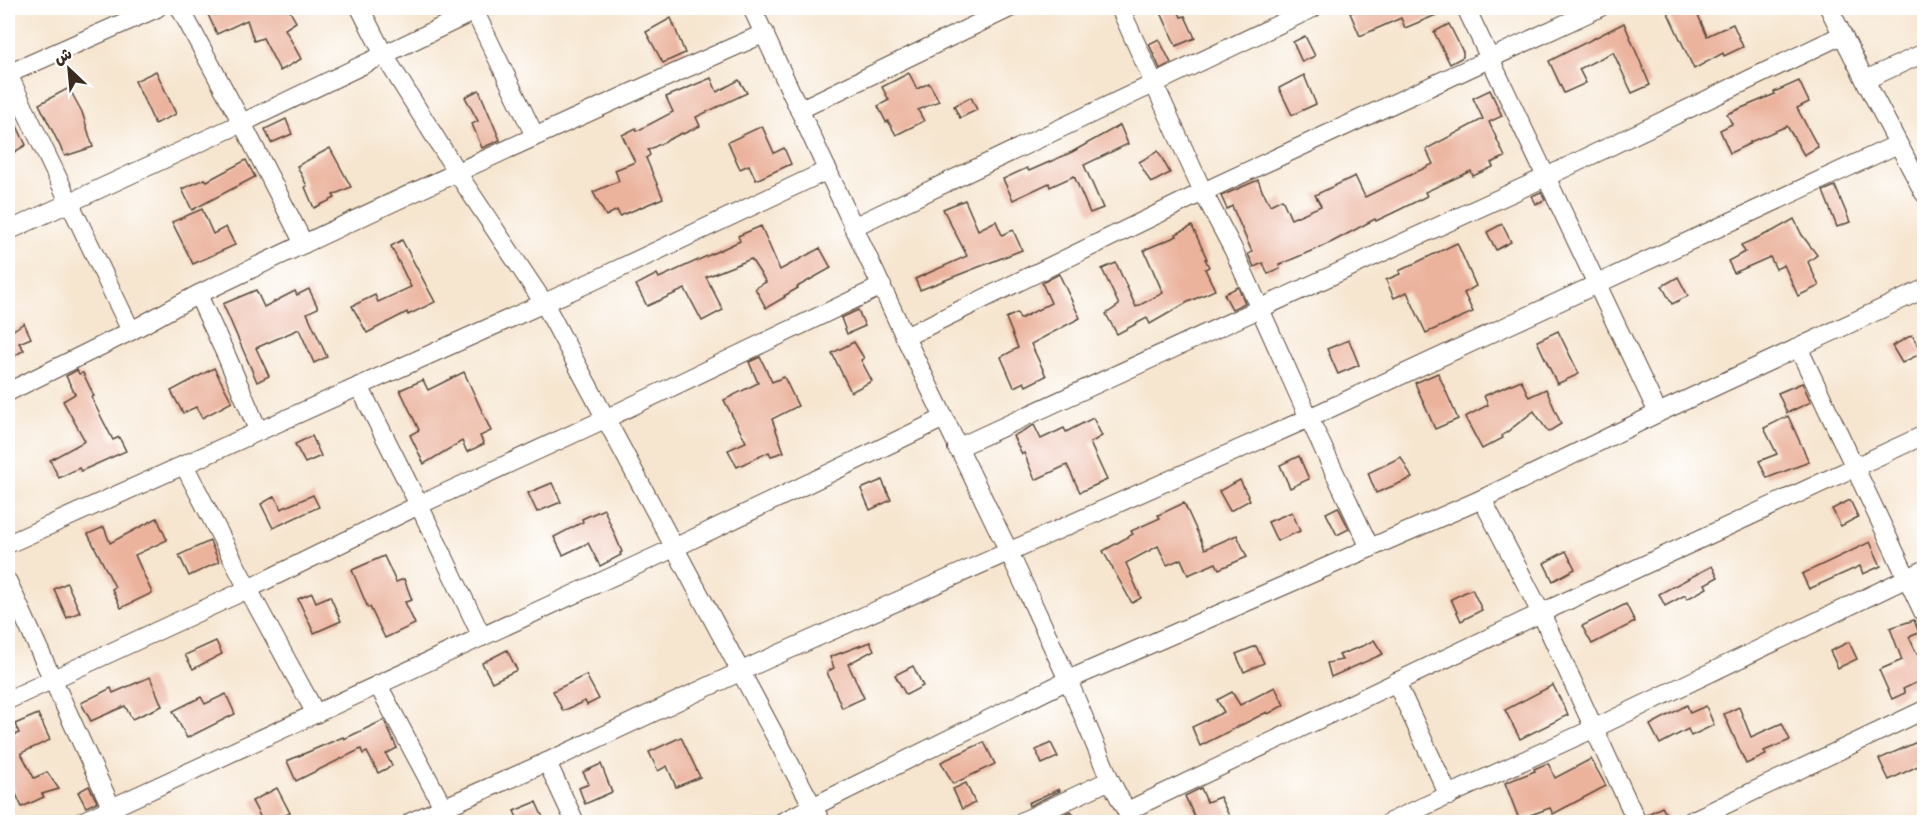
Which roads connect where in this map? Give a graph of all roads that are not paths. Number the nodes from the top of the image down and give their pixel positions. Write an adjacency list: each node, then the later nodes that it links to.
1 (157, 8): 17 (street)
2 (180, 8): 21 (street)
3 (360, 8): 15 (street)
4 (752, 8): 12 (street)
5 (1010, 8): 20 (street)
6 (1120, 8): 19 (street)
7 (1313, 8): 19 (street)
8 (1466, 8): 16 (street)
9 (1599, 8): 16 (street)
10 (1829, 8): 13 (street)
11 (476, 9): 15 (street); 22 (street)
12 (765, 33): 20 (street); 22 (street)
13 (1842, 35): 18 (street); 26 (street)
14 (1924, 53): 18 (street)
15 (384, 55): 21 (street); 25 (street)
16 (1491, 59): 26 (street); 27 (street)
17 (8, 74): 29 (street)
18 (1864, 80): 23 (street)
19 (1155, 83): 27 (street); 30 (street)
20 (799, 110): 24 (street)
21 (242, 123): 29 (street); 32 (street)
22 (535, 136): 25 (street)
23 (1898, 144): 28 (street); 33 (street)
24 (828, 170): 30 (street); 37 (street)
25 (458, 174): 32 (street); 37 (street)
26 (1546, 177): 33 (street); 38 (street)
27 (1203, 192): 38 (street); 40 (street)
28 (1924, 193)
29 (69, 202): 31 (street); 39 (street)
30 (853, 227): 34 (street)
31 (8, 231)
32 (304, 244): 36 (street)
33 (1597, 285): 44 (street); 46 (street)
34 (882, 286): 40 (street); 47 (street)
35 (1924, 289): 41 (street)
36 (198, 295): 39 (street); 48 (street)
37 (544, 303): 42 (street); 47 (street)
38 (1260, 308): 46 (street); 50 (street)
39 (131, 331): 43 (street)
40 (905, 337): 45 (street)
41 (1798, 347): 44 (street); 52 (street)
42 (359, 386): 48 (street); 54 (street)
43 (8, 392)
44 (1658, 413): 53 (street)
45 (944, 418): 50 (street); 56 (street)
46 (1309, 418): 57 (street); 58 (street)
47 (605, 419): 54 (street); 56 (street)
48 (258, 430): 51 (street)
49 (1924, 435): 52 (street)
50 (957, 448): 58 (street)
51 (184, 465): 55 (street); 62 (street)
52 (1856, 467): 60 (street); 63 (street)
53 (1482, 499): 57 (street); 63 (street)
54 (419, 506): 62 (street); 65 (street)
55 (8, 544)
56 (674, 548): 65 (street); 66 (street)
57 (1370, 548): 68 (street)
58 (1009, 552): 66 (street); 68 (street)
59 (1924, 570): 60 (street)
60 (1907, 578): 64 (street); 74 (street)
61 (8, 582): 67 (street)
62 (248, 589): 67 (street); 73 (street)
63 (1541, 613): 69 (street); 74 (street)
64 (1924, 614)
65 (482, 637): 70 (street)
66 (740, 672): 75 (street); 80 (street)
67 (52, 679): 71 (street); 78 (street)
68 (1068, 680): 76 (street); 80 (street)
69 (1396, 682): 77 (street); 81 (street)
70 (378, 685): 73 (street); 79 (street)
71 (8, 700)
72 (1924, 710): 89 (street)
73 (316, 714): 78 (street)
74 (1595, 728): 77 (street); 88 (street)
75 (547, 762): 79 (street); 84 (street)
76 (1110, 780): 81 (street); 86 (street)
77 (1449, 796): 87 (street)
78 (115, 815): 82 (street)
79 (448, 815): 83 (street)
80 (818, 815): 85 (street)
81 (1130, 817)
82 (81, 822)
83 (411, 822)
84 (575, 822)
85 (782, 822)
86 (1021, 822)
87 (1390, 822)
88 (1637, 822)
89 (1689, 822)

